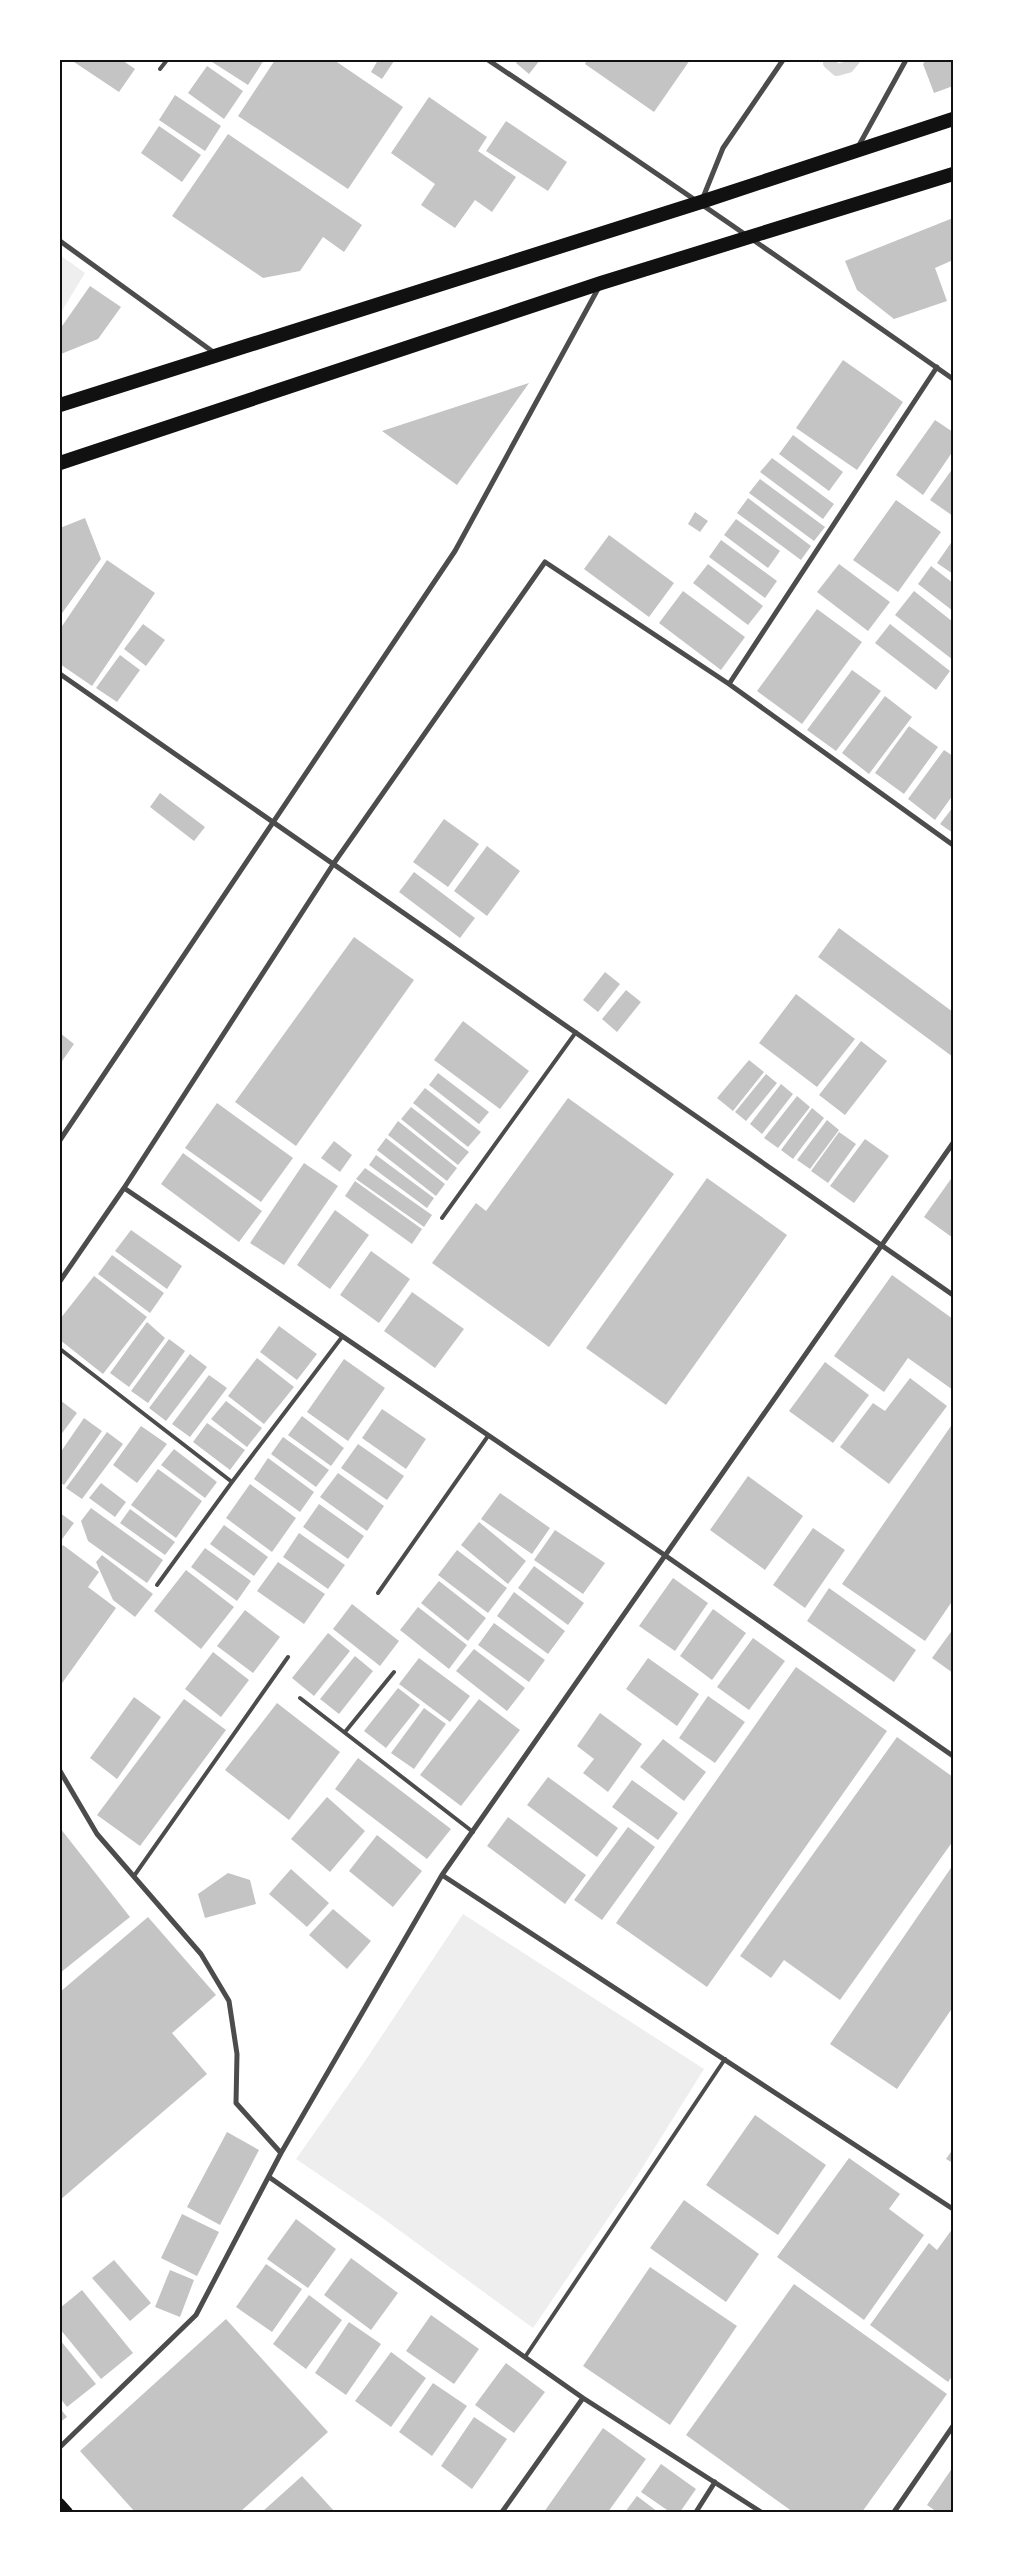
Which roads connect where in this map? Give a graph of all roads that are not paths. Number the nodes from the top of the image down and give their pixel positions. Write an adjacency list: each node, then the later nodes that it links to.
1 (167, 60): 5 (lane)
2 (488, 60): 9 (street)
3 (783, 60): 9 (street)
4 (906, 60): 7 (street)
5 (160, 69)
6 (953, 119): 7 (highway)
7 (856, 149): 9 (highway)
8 (953, 174): 10 (highway)
9 (701, 202): 10 (street); 13 (highway)
10 (748, 236): 12 (highway); 14 (street)
11 (60, 241): 13 (street)
12 (601, 283): 17 (highway); 20 (street)
13 (217, 354): 16 (highway)
14 (937, 367): 15 (street); 19 (street)
15 (953, 378)
16 (60, 405)
17 (60, 462)
18 (60, 674): 20 (street)
19 (729, 684): 21 (street); 22 (street)
20 (274, 822): 22 (street); 24 (street)
21 (953, 845)
22 (334, 864): 23 (street); 26 (street)
23 (576, 1032): 27 (lane); 28 (street)
24 (60, 1140)
25 (953, 1143): 28 (street)
26 (124, 1188): 29 (street); 31 (street)
27 (442, 1218)
28 (881, 1246): 30 (street); 35 (street)
29 (60, 1281)
30 (953, 1295)
31 (342, 1337): 33 (street); 34 (lane)
32 (60, 1349): 34 (lane)
33 (488, 1436): 35 (street); 37 (lane)
34 (232, 1482): 36 (lane)
35 (666, 1556): 42 (street); 44 (street)
36 (158, 1585)
37 (378, 1593)
38 (288, 1657): 46 (lane)
39 (394, 1672): 41 (lane)
40 (300, 1698): 41 (lane)
41 (345, 1732): 44 (lane)
42 (953, 1756)
43 (60, 1771): 46 (street)
44 (472, 1832): 45 (street)
45 (442, 1875): 47 (street); 48 (street)
46 (134, 1876): 48 (street)
47 (725, 2059): 50 (street); 51 (lane)
48 (280, 2153): 49 (street)
49 (269, 2177): 51 (street); 54 (street)
50 (953, 2209)
51 (525, 2357): 52 (street)
52 (583, 2398): 55 (street); 58 (street)
53 (953, 2426): 61 (street)
54 (60, 2447)
55 (715, 2482): 59 (street); 60 (street)
56 (60, 2503): 57 (main road)
57 (68, 2512)
58 (502, 2512)
59 (696, 2512)
60 (761, 2512)
61 (894, 2512)

